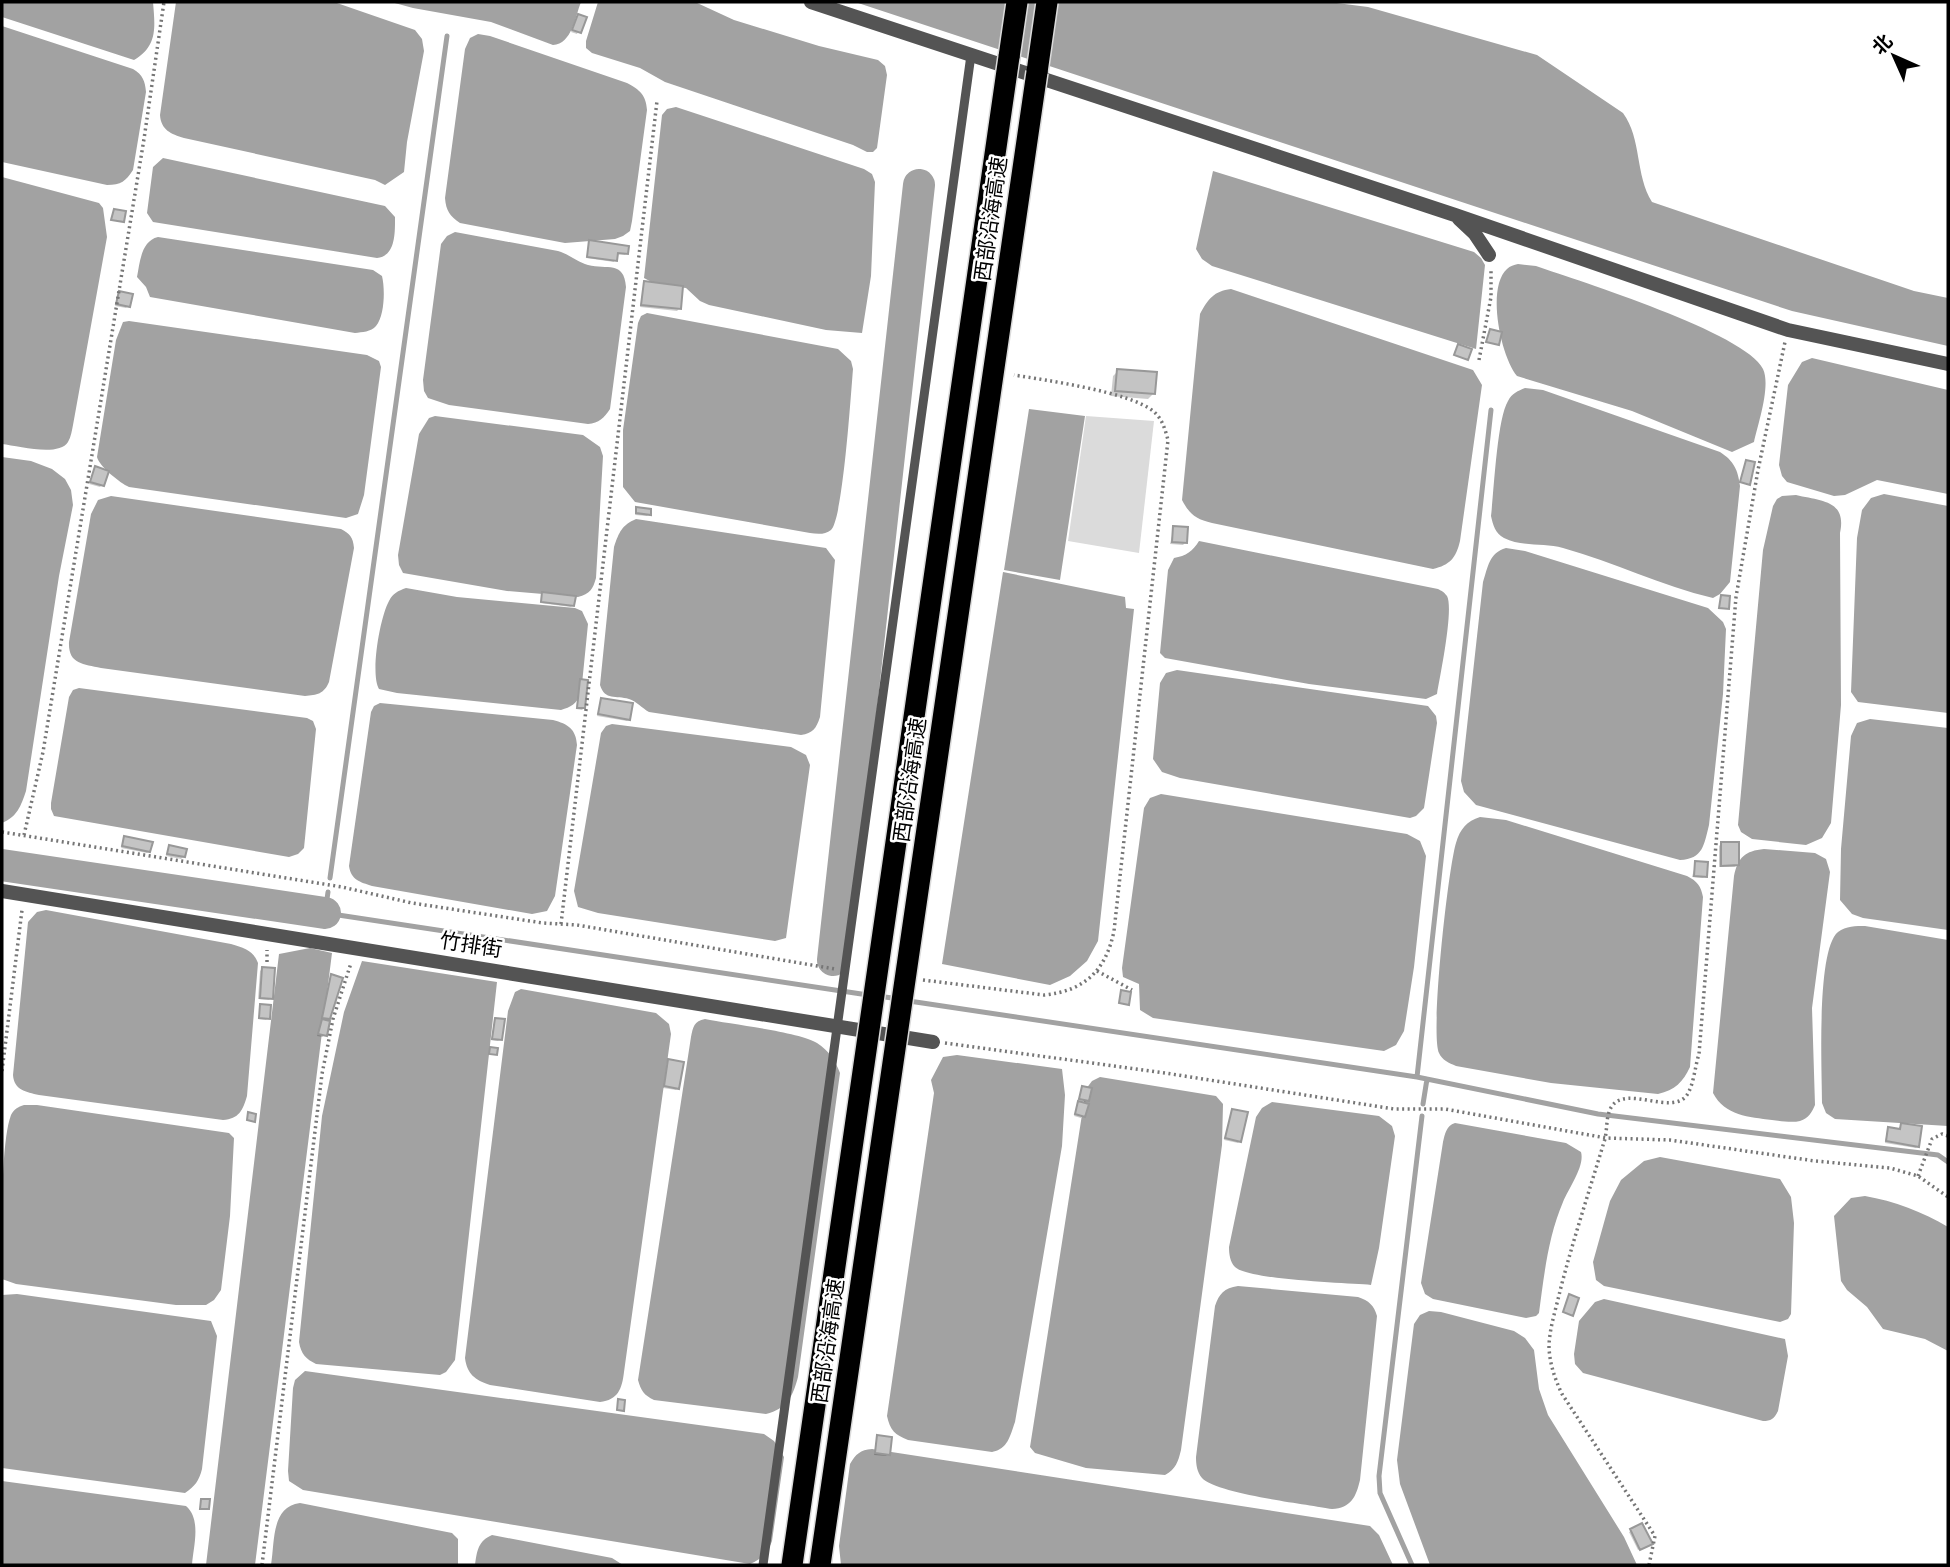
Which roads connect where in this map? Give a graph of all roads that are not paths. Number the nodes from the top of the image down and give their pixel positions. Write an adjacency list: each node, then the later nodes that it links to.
1 (811, 2): 4 (street)
2 (1017, 2): 12 (highway, 西部沿海高速, bridge)
3 (1048, 2): 13 (highway, 西部沿海高速, bridge)
4 (971, 55): 5 (street); 9 (lane)
5 (1455, 215): 6 (street); 7 (street)
6 (1489, 255)
7 (1948, 364)
8 (2, 891): 9 (street, 竹排街)
9 (837, 1026): 10 (street, 竹排街); 11 (lane)
10 (933, 1042)
11 (764, 1565)
12 (792, 1565)
13 (820, 1565)

